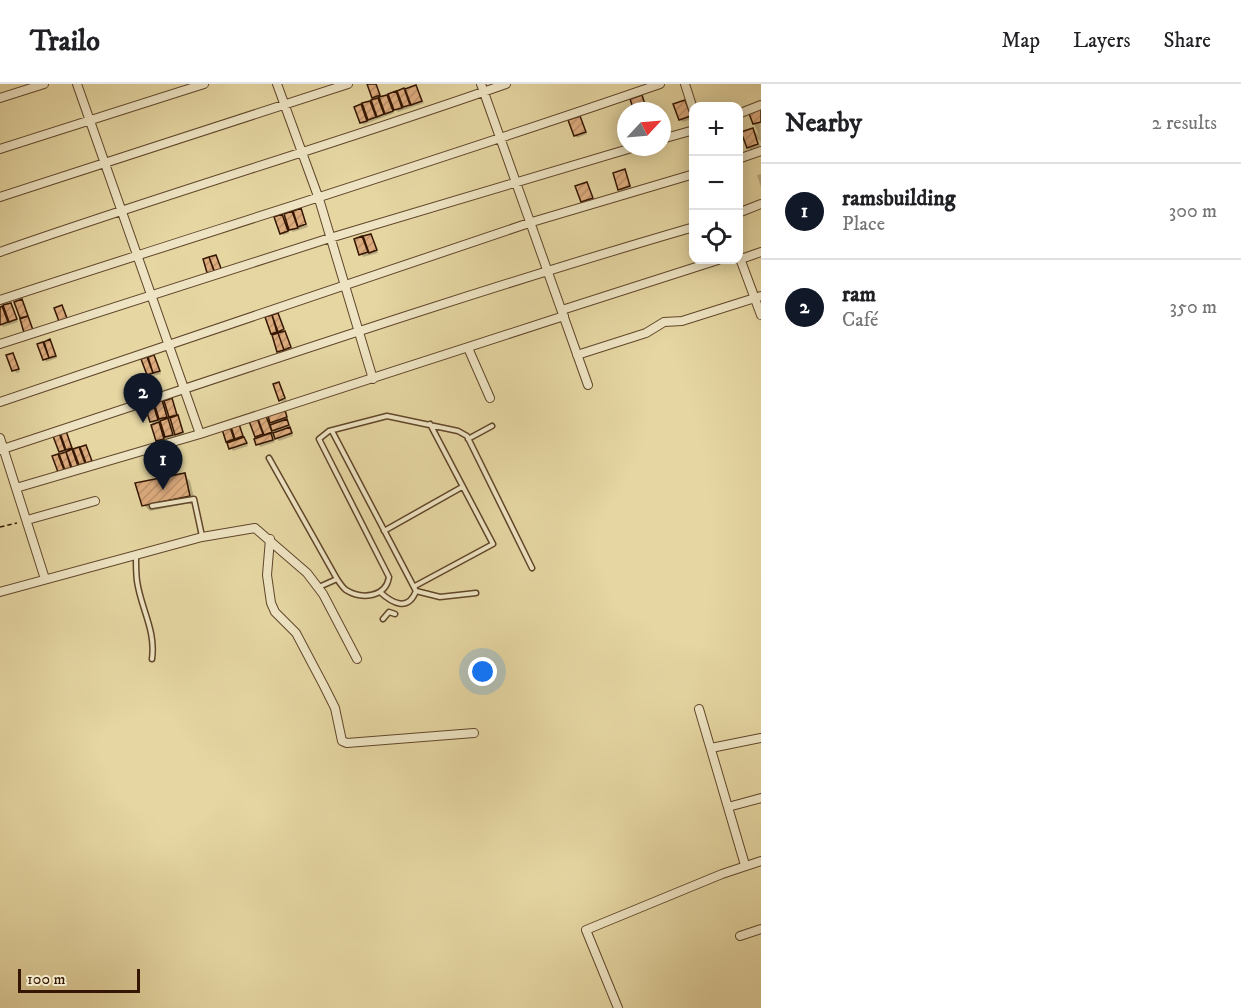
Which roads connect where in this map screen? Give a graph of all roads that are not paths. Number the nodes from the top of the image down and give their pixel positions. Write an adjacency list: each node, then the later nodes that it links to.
1 (44, 84): 10 (street)
2 (77, 84): 15 (street)
3 (204, 84): 15 (street)
4 (277, 84): 12 (street)
5 (348, 84): 12 (street)
6 (507, 84): 9 (street)
7 (660, 84): 18 (street)
8 (685, 84): 11 (street)
9 (484, 87): 18 (street); 22 (street)
10 (0, 99)
11 (690, 102)
12 (284, 105): 22 (street); 24 (street)
13 (761, 105): 14 (street)
14 (743, 112)
15 (91, 121): 19 (street); 24 (street)
16 (689, 131): 17 (street)
17 (671, 136)
18 (502, 139): 26 (street); 28 (street)
19 (0, 149)
20 (761, 151): 23 (street)
21 (617, 152): 26 (street)
22 (302, 154): 28 (street); 30 (street)
23 (743, 157)
24 (105, 161): 27 (street); 30 (street)
25 (689, 175): 32 (street)
26 (517, 181): 32 (street); 34 (street)
27 (0, 197)
28 (319, 199): 34 (street); 38 (street)
29 (761, 204): 31 (street)
30 (122, 209): 35 (street); 38 (street)
31 (743, 211)
32 (532, 222): 41 (street); 42 (street)
33 (689, 228): 41 (street)
34 (330, 238): 42 (street); 43 (street)
35 (0, 252)
36 (761, 252): 37 (street)
37 (743, 254)
38 (137, 255): 43 (street); 45 (street)
39 (743, 263): 44 (street)
40 (706, 264): 46 (street)
41 (548, 270): 46 (street); 48 (street)
42 (345, 286): 48 (street); 50 (street)
43 (152, 297): 49 (street); 50 (street)
44 (758, 297): 47 (street); 52 (street)
45 (0, 300)
46 (563, 313): 51 (street); 52 (street)
47 (761, 315)
48 (360, 329): 53 (street); 55 (street)
49 (0, 344)
50 (168, 344): 55 (street); 57 (street)
51 (468, 348): 53 (street); 56 (street)
52 (577, 355): 54 (street)
53 (373, 379): 61 (street)
54 (588, 385)
55 (185, 390): 61 (street); 64 (street)
56 (490, 398)
57 (0, 402)
58 (430, 424): 60 (lane); 63 (lane); 66 (lane)
59 (492, 426): 63 (lane)
60 (332, 431): 71 (lane); 81 (lane)
61 (200, 434): 67 (street)
62 (0, 438): 64 (street)
63 (468, 439): 75 (lane)
64 (2, 449): 67 (street)
65 (269, 458): 77 (lane)
66 (462, 487): 71 (lane); 79 (lane)
67 (16, 488): 70 (street)
68 (95, 501): 70 (street)
69 (152, 506): 72 (lane)
70 (27, 520): 76 (street)
71 (384, 531): 79 (lane)
72 (202, 537): 73 (street); 74 (street)
73 (270, 539): 78 (street); 90 (street)
74 (136, 557): 76 (street); 87 (lane)
75 (532, 568)
76 (45, 579): 80 (street)
77 (337, 579): 78 (lane); 81 (lane)
78 (318, 587): 88 (street)
79 (415, 589): 82 (lane); 83 (lane)
80 (0, 592)
81 (380, 592): 83 (lane)
82 (476, 592)
83 (389, 600): 84 (lane)
84 (389, 612): 85 (lane); 86 (lane)
85 (395, 614)
86 (383, 619)
87 (152, 659)
88 (357, 659)
89 (699, 709): 92 (street)
90 (474, 733)
91 (761, 738): 92 (street)
92 (711, 748): 94 (street)
93 (761, 798): 94 (street)
94 (728, 807): 96 (street)
95 (761, 861): 96 (street)
96 (745, 865): 99 (street)
97 (761, 929): 98 (street)
98 (740, 936)
99 (618, 1008)

